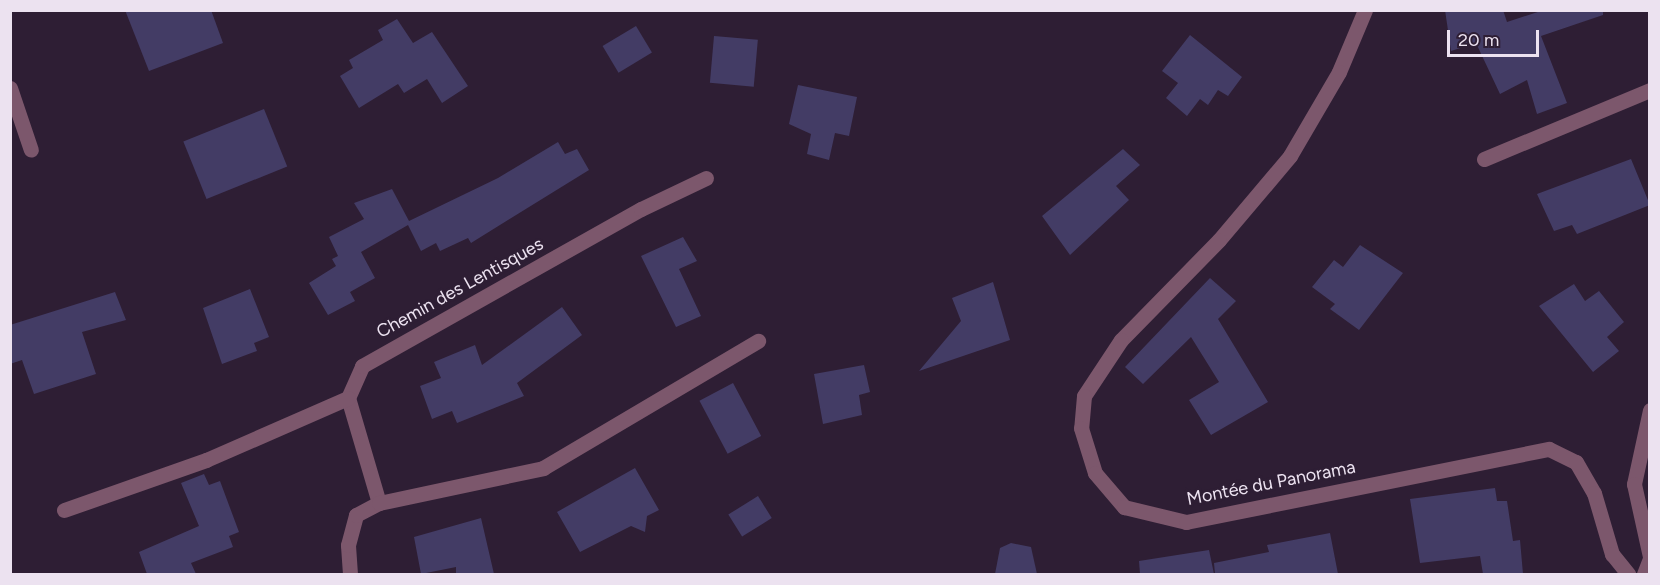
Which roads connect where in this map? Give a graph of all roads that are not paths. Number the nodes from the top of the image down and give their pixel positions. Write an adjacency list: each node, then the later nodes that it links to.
1 (1365, 10): 15 (street, Montée du Panorama)
2 (10, 88): 4 (street)
3 (1650, 90): 5 (street)
4 (31, 150)
5 (1484, 159)
6 (706, 178): 8 (street, Chemin des Lentisques)
7 (758, 341): 11 (street)
8 (348, 398): 11 (street); 12 (street)
9 (1650, 410): 10 (street)
10 (1645, 448): 13 (street)
11 (379, 503): 14 (street)
12 (64, 510)
13 (1650, 557): 16 (street)
14 (350, 574)
15 (1628, 574)
16 (1644, 574)

